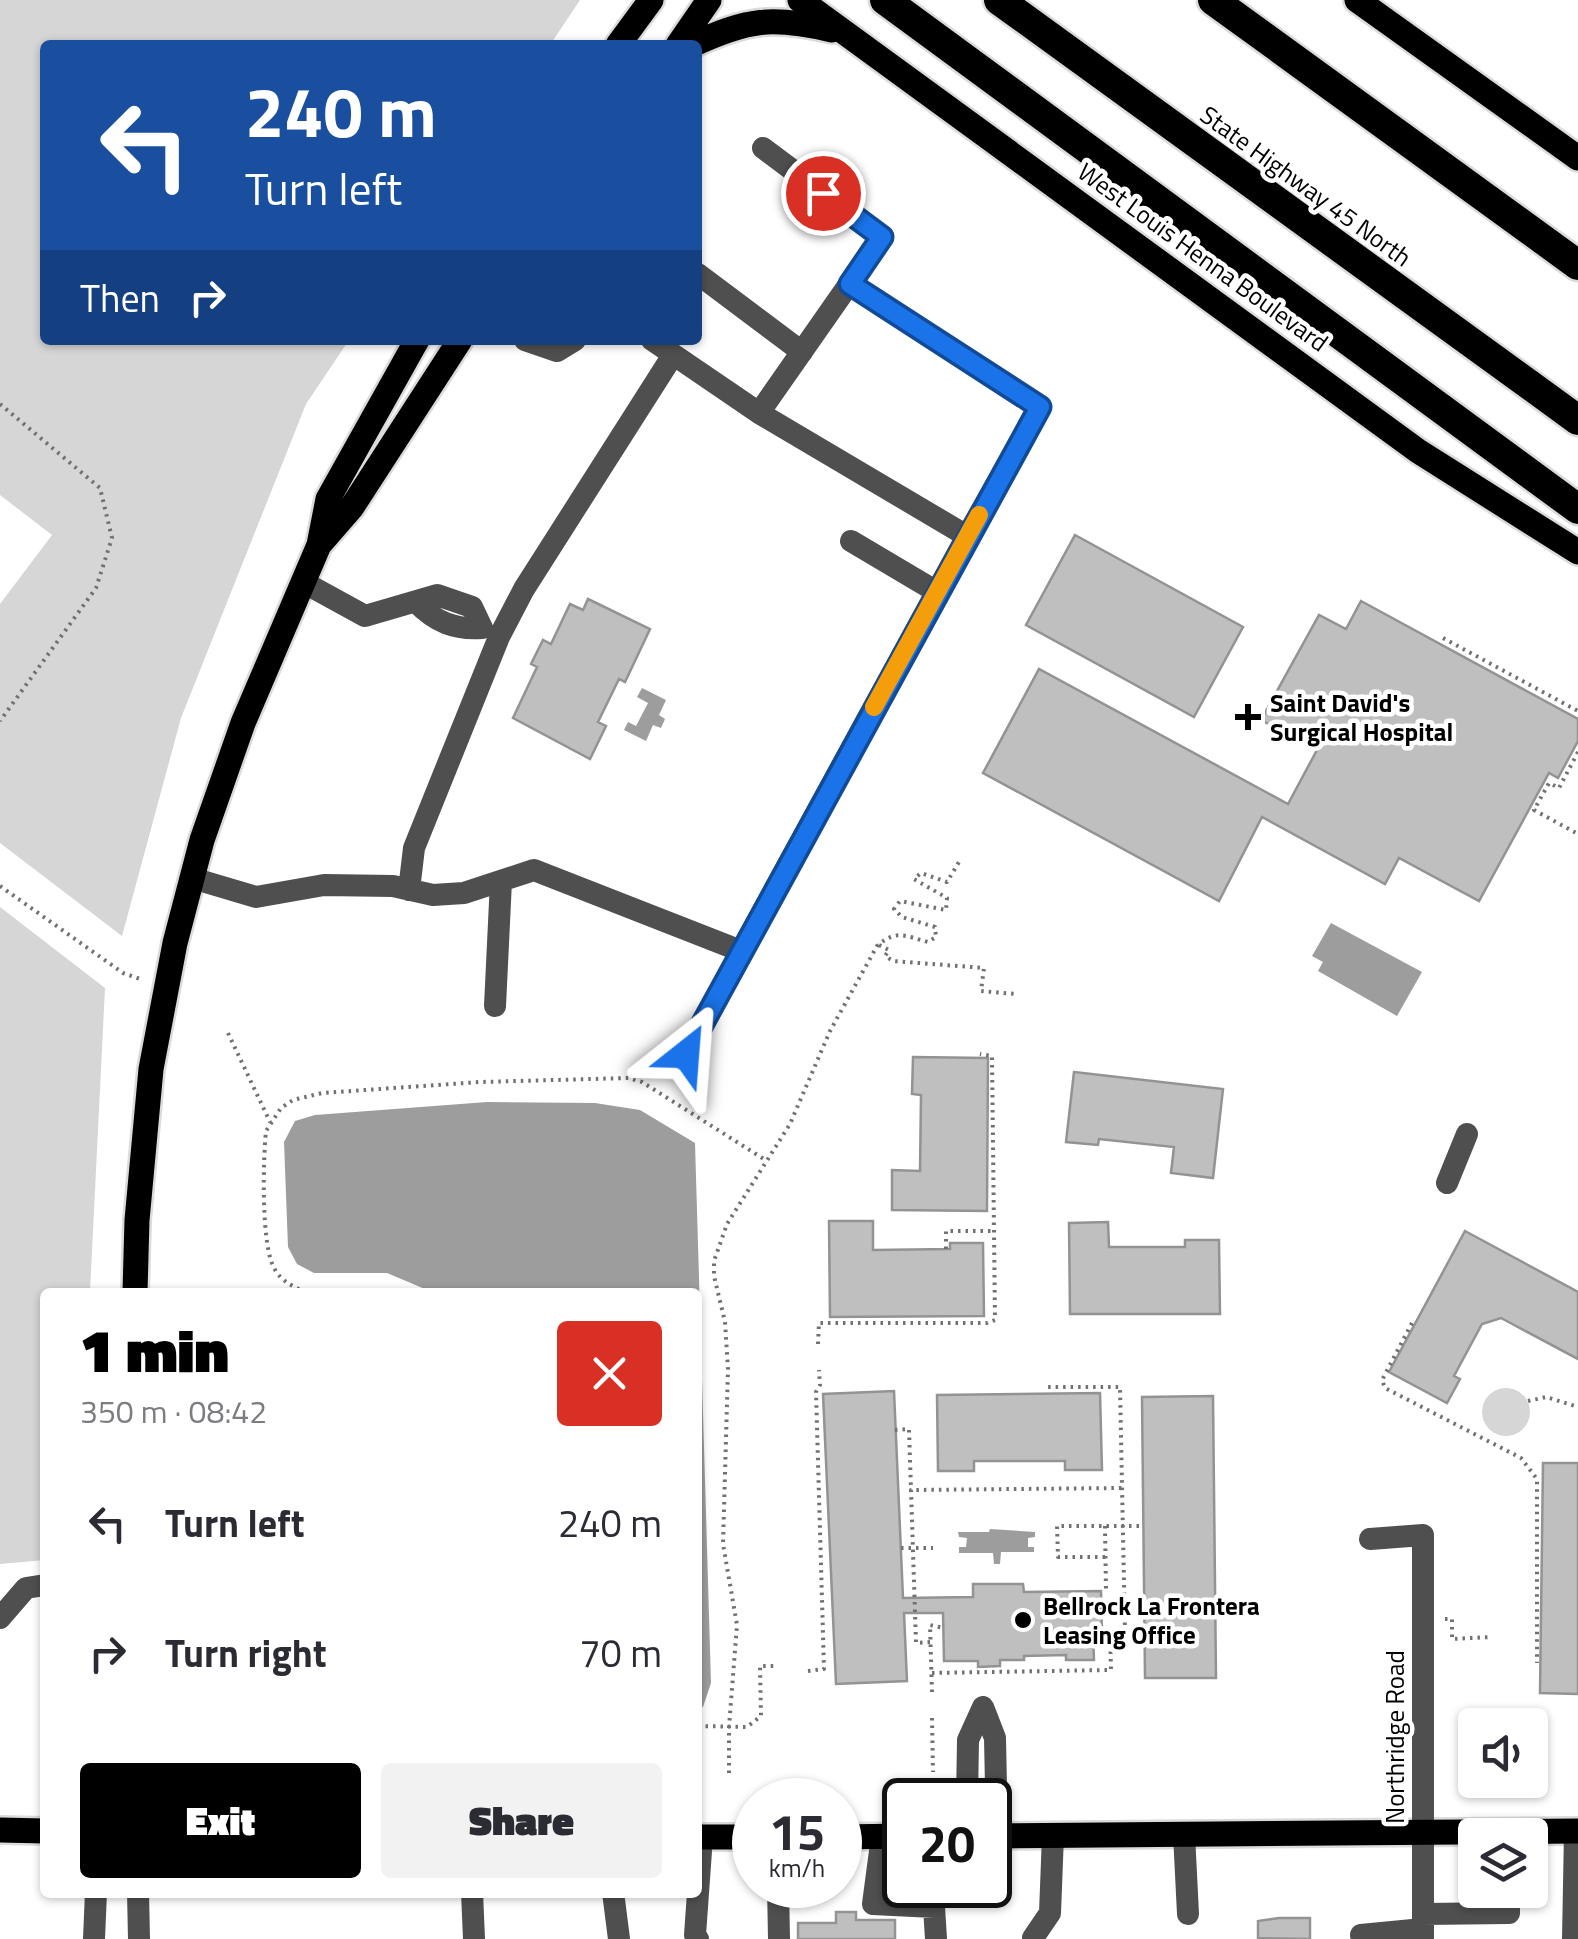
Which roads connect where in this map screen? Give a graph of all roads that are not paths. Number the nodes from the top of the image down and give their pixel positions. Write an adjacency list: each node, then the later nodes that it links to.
1 (630, 0): 11 (main road)
2 (651, 0): 12 (main road)
3 (709, 0): 13 (main road)
4 (800, 0): 10 (main road, West Louis Henna Boulevard)
5 (828, 0): 10 (main road)
6 (885, 0): 29 (highway)
7 (999, 0): 28 (highway, State Highway 45 North)
8 (1213, 0): 17 (highway)
9 (1357, 0): 16 (main road)
10 (846, 33): 14 (main road); 33 (main road, West Louis Henna Boulevard)
11 (621, 40)
12 (622, 40)
13 (681, 40)
14 (702, 41)
15 (763, 148): 19 (street)
16 (1578, 158)
17 (1578, 265)
18 (702, 277): 25 (street)
19 (850, 284): 25 (street); 30 (street)
20 (414, 345): 32 (main road)
21 (457, 345): 32 (main road)
22 (540, 345): 23 (street)
23 (567, 345)
24 (660, 345): 26 (street)
25 (802, 352): 27 (street)
26 (674, 354): 27 (street); 36 (street)
27 (759, 413): 30 (street)
28 (1578, 420)
29 (1578, 509)
30 (967, 536): 35 (street)
31 (851, 541): 35 (street)
32 (320, 545): 34 (main road)
33 (1578, 552)
34 (304, 582): 36 (street); 37 (main road)
35 (937, 592): 40 (street)
36 (491, 632): 39 (street)
37 (192, 878): 39 (street); 45 (main road)
38 (501, 881): 39 (street); 40 (street); 41 (street)
39 (409, 890)
40 (741, 951): 42 (street)
41 (495, 1006)
42 (686, 1054)
43 (1467, 1134): 44 (street)
44 (1447, 1183)
45 (135, 1288)
46 (1370, 1539): 55 (street, Northridge Road)
47 (40, 1586): 48 (street)
48 (0, 1618)
49 (967, 1778): 50 (street)
50 (994, 1778)
51 (0, 1830): 52 (main road)
52 (40, 1831)
53 (1576, 1831): 54 (main road); 83 (street)
54 (1548, 1832)
55 (1422, 1833): 56 (main road); 57 (main road); 73 (street, Northridge Road)
56 (1458, 1833)
57 (1184, 1834): 58 (main road); 72 (street)
58 (1053, 1835): 59 (main road); 74 (street)
59 (1012, 1836)
60 (732, 1837): 61 (main road)
61 (702, 1838)
62 (882, 1875): 68 (street)
63 (96, 1898): 75 (street)
64 (138, 1898): 76 (street)
65 (472, 1898): 77 (street)
66 (614, 1898): 78 (street)
67 (697, 1898): 79 (street)
68 (882, 1903)
69 (779, 1908): 80 (street)
70 (935, 1908): 81 (street)
71 (1509, 1908): 73 (street)
72 (1188, 1914)
73 (1423, 1927): 82 (street)
74 (1034, 1938)
75 (94, 1939)
76 (138, 1939)
77 (474, 1939)
78 (619, 1939)
79 (698, 1939)
80 (780, 1939)
81 (936, 1939)
82 (1362, 1939)
83 (1573, 1939)

